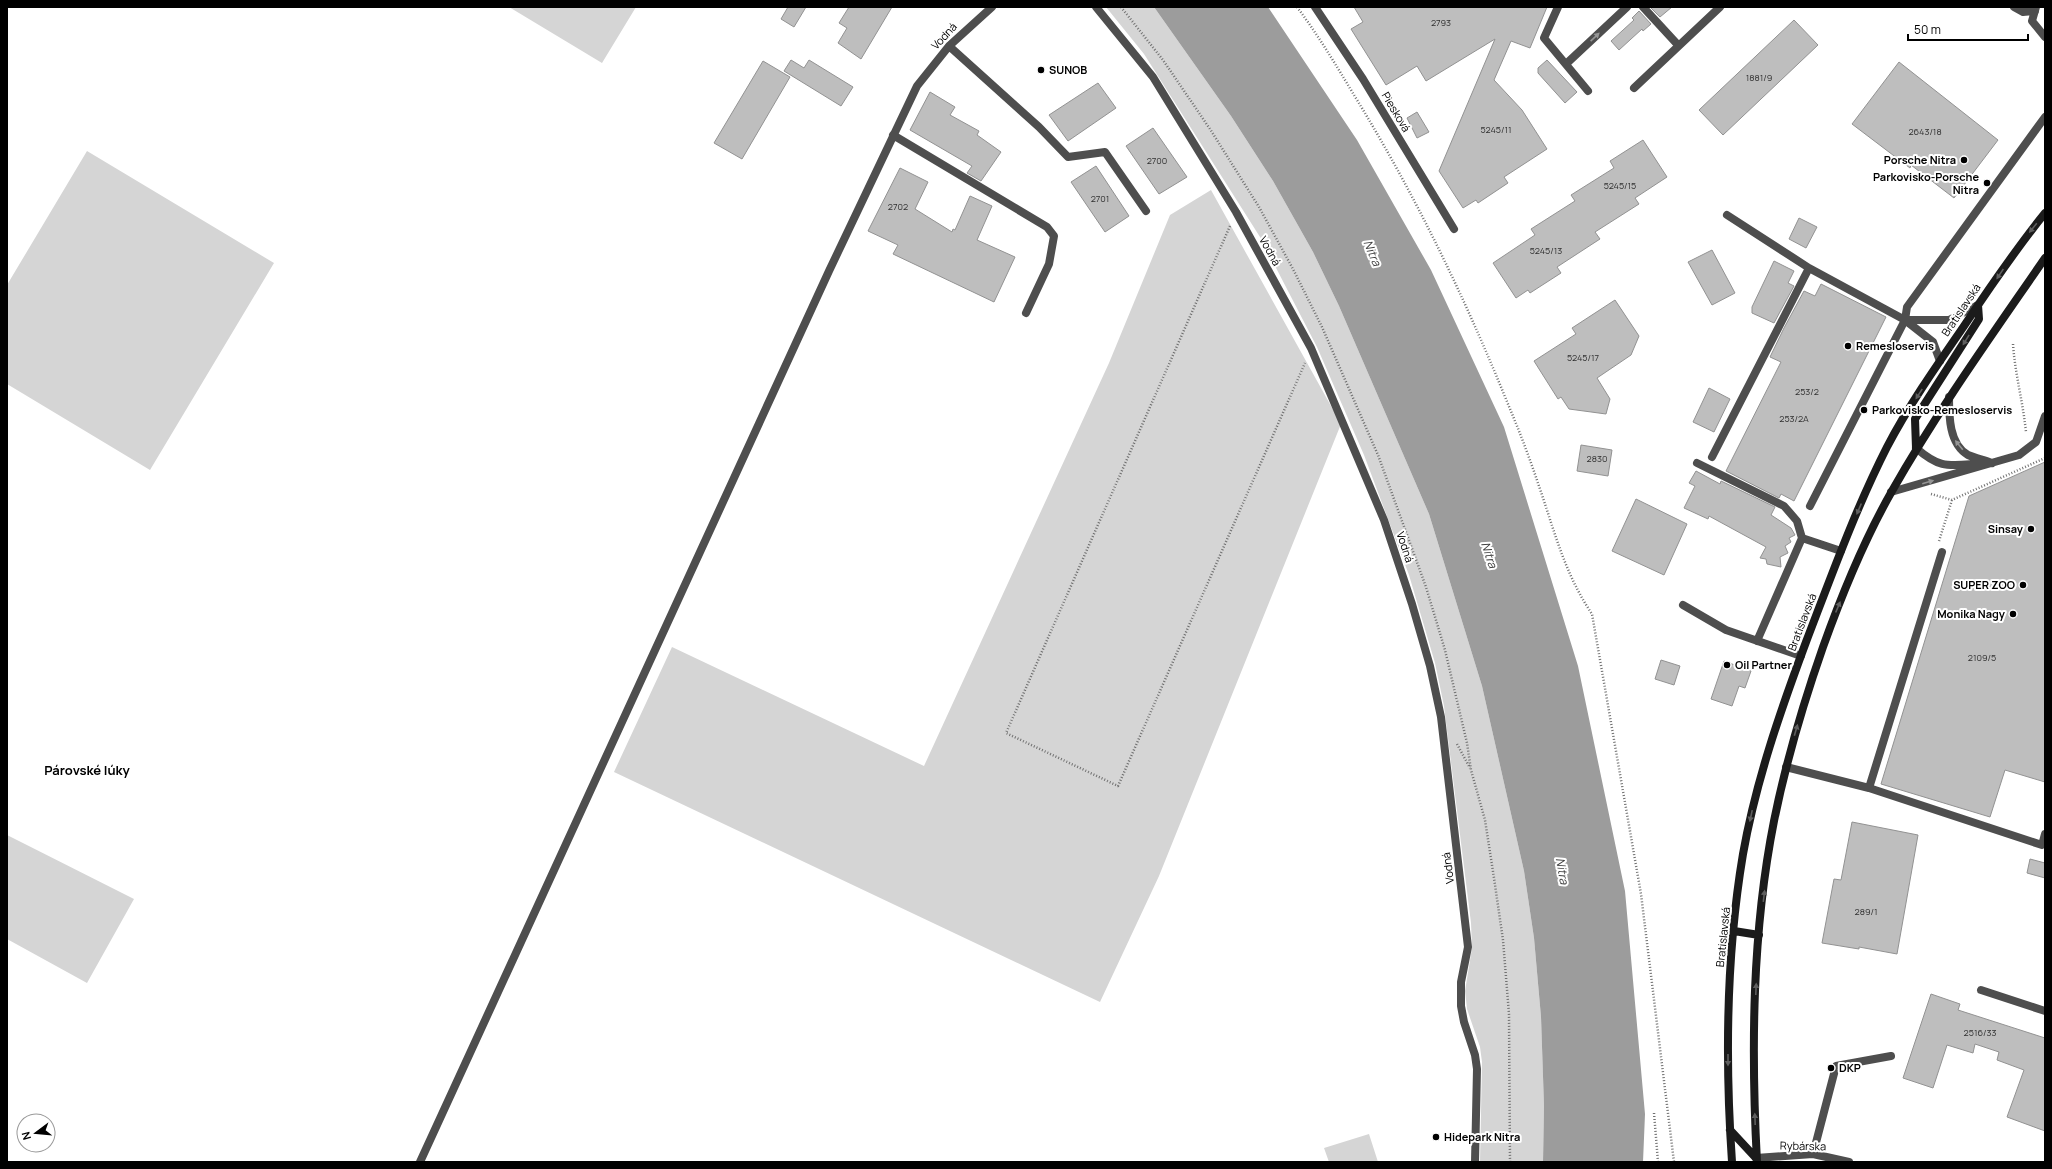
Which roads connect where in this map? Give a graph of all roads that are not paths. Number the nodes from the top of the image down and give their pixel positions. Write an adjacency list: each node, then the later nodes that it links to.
1 (992, 7): 12 (street, Vodná)
2 (1096, 7): 55 (street, Vodná)
3 (1316, 7): 21 (street, Piesková)
4 (1558, 7): 13 (street)
5 (1627, 7): 13 (street, one-way to 5)
6 (1643, 7): 11 (street)
7 (1720, 7): 11 (street)
8 (2014, 7): 9 (street)
9 (2035, 9): 10 (street)
10 (2045, 37)
11 (1678, 45): 14 (street)
12 (949, 46): 17 (street, Vodná); 18 (street)
13 (1566, 64): 15 (street)
14 (1634, 88)
15 (1588, 91)
16 (2045, 117): 26 (street)
17 (893, 135): 25 (street); 54 (street, Vodná)
18 (1146, 211)
19 (2045, 213): 24 (main road, Bratislavská, one-way to 24)
20 (1727, 215): 23 (street)
21 (1454, 229)
22 (2045, 258): 28 (main road)
23 (1809, 268): 26 (street); 32 (street)
24 (1978, 305): 26 (street); 27 (main road, Bratislavská); 31 (main road, one-way to 31)
25 (1026, 313)
26 (1905, 320): 27 (street); 36 (street)
27 (1940, 361): 38 (main road, Bratislavská, one-way to 38)
28 (1949, 397): 31 (main road); 34 (street, one-way to 28)
29 (2045, 416): 30 (street)
30 (2043, 428): 34 (street)
31 (1916, 448): 34 (street); 35 (main road)
32 (1712, 457)
33 (1697, 463): 37 (street)
34 (1992, 463): 35 (street, one-way to 34)
35 (1891, 492): 43 (main road, one-way to 35)
36 (1810, 506)
37 (1802, 538): 38 (street); 41 (street)
38 (1841, 551): 42 (main road, Bratislavská)
39 (1942, 552): 44 (street)
40 (1683, 605): 41 (street)
41 (1757, 641): 42 (street)
42 (1801, 656): 46 (main road, Bratislavská, one-way to 46)
43 (1786, 768): 44 (street); 47 (main road, one-way to 43)
44 (1869, 788): 45 (street)
45 (2045, 834)
46 (1734, 931): 47 (main road); 51 (main road, Bratislavská, one-way to 51)
47 (1759, 935): 53 (main road, one-way to 47)
48 (1981, 990): 49 (street)
49 (2045, 1011)
50 (1890, 1056): 52 (street)
51 (1730, 1130): 53 (main road); 56 (main road, Bratislavská)
52 (1813, 1154): 53 (street, Rybárska); 57 (street, Rybárska)
53 (1756, 1161)
54 (420, 1162)
55 (1474, 1162)
56 (1732, 1162)
57 (1849, 1162)

